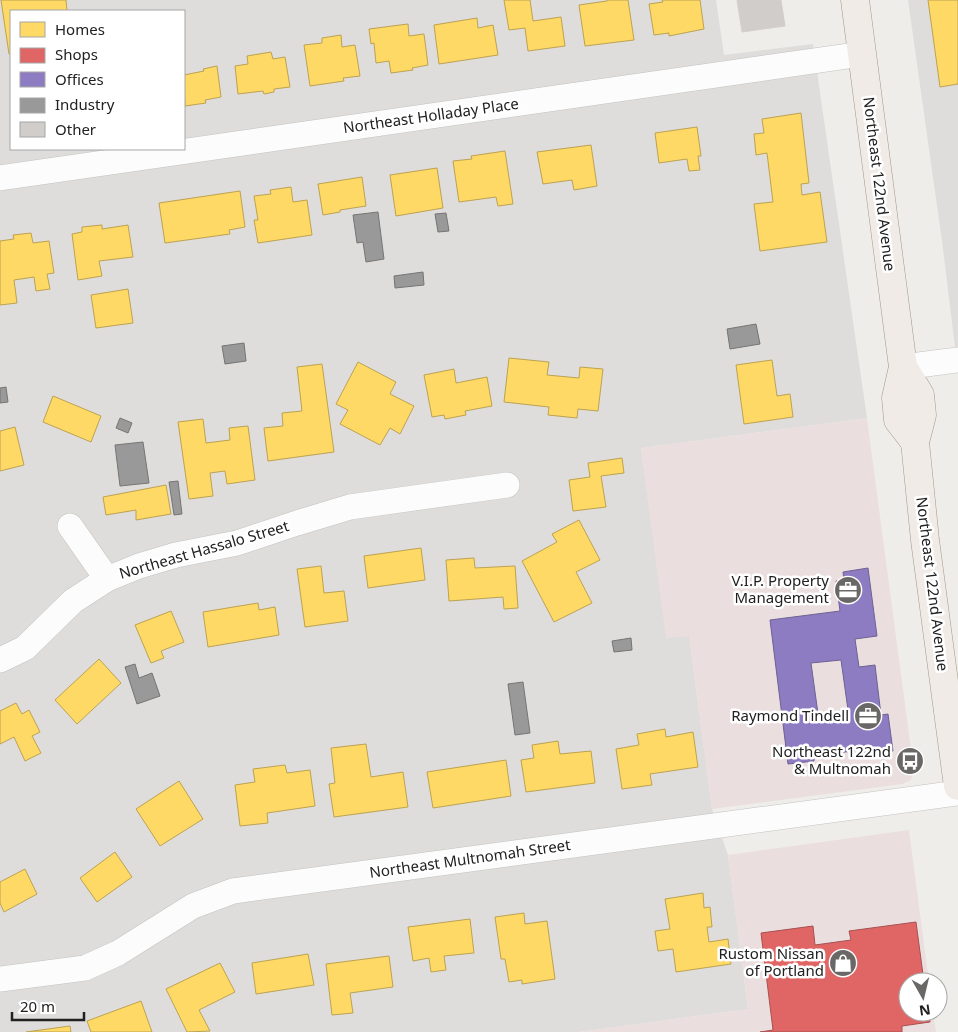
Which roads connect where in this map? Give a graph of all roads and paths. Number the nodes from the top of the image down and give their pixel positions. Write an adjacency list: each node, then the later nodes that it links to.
1 (856, 0): 2 (main road, Northeast 122nd Avenue)
2 (862, 54): 3 (street, Northeast Holladay Place); 5 (main road, Northeast 122nd Avenue)
3 (0, 178)
4 (958, 360): 5 (street)
5 (902, 367): 10 (main road, Northeast 122nd Avenue)
6 (507, 484): 8 (street, Northeast Hassalo Street)
7 (70, 526): 8 (street, Northeast Hassalo Street)
8 (107, 579): 9 (street, Northeast Hassalo Street)
9 (0, 660)
10 (958, 786)
11 (958, 793): 12 (street, Northeast Multnomah Street)
12 (0, 979)

